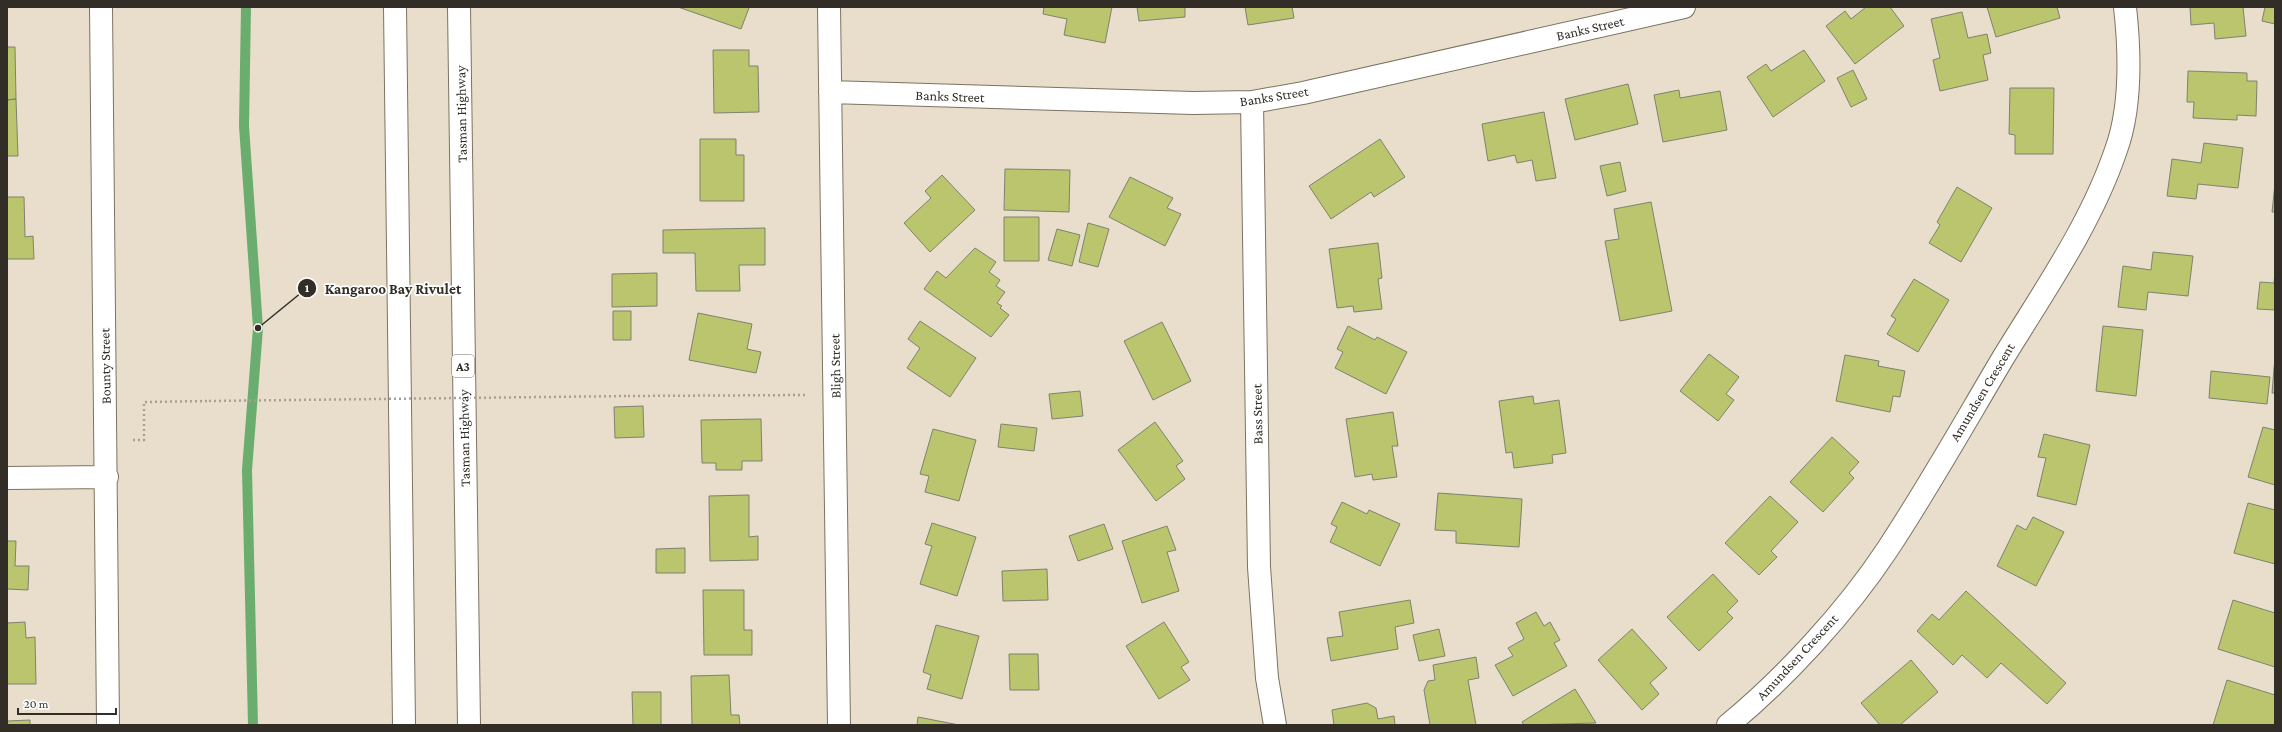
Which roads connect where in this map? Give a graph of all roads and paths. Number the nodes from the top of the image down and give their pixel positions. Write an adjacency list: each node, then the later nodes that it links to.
1 (101, 7): 12 (main road, Bounty Street)
2 (395, 7): 16 (main road)
3 (459, 7): 10 (main road, Tasman Highway / A3)
4 (468, 7): 10 (main road)
5 (829, 7): 8 (main road, Bligh Street)
6 (1684, 7): 9 (main road, Banks Street)
7 (2125, 7): 20 (main road, Amundsen Crescent)
8 (830, 92): 9 (main road, Banks Street); 11 (main road, Bligh Street)
9 (1252, 102): 19 (main road, Bass Street)
10 (463, 207): 17 (main road, Tasman Highway / A3)
11 (835, 394): 12 (path, bridge); 18 (main road, Bligh Street)
12 (106, 441): 13 (main road, Bounty Street)
13 (107, 477): 14 (main road); 15 (main road, Bounty Street)
14 (7, 478)
15 (108, 725)
16 (404, 725)
17 (469, 725)
18 (839, 725)
19 (1275, 725)
20 (1728, 725)

